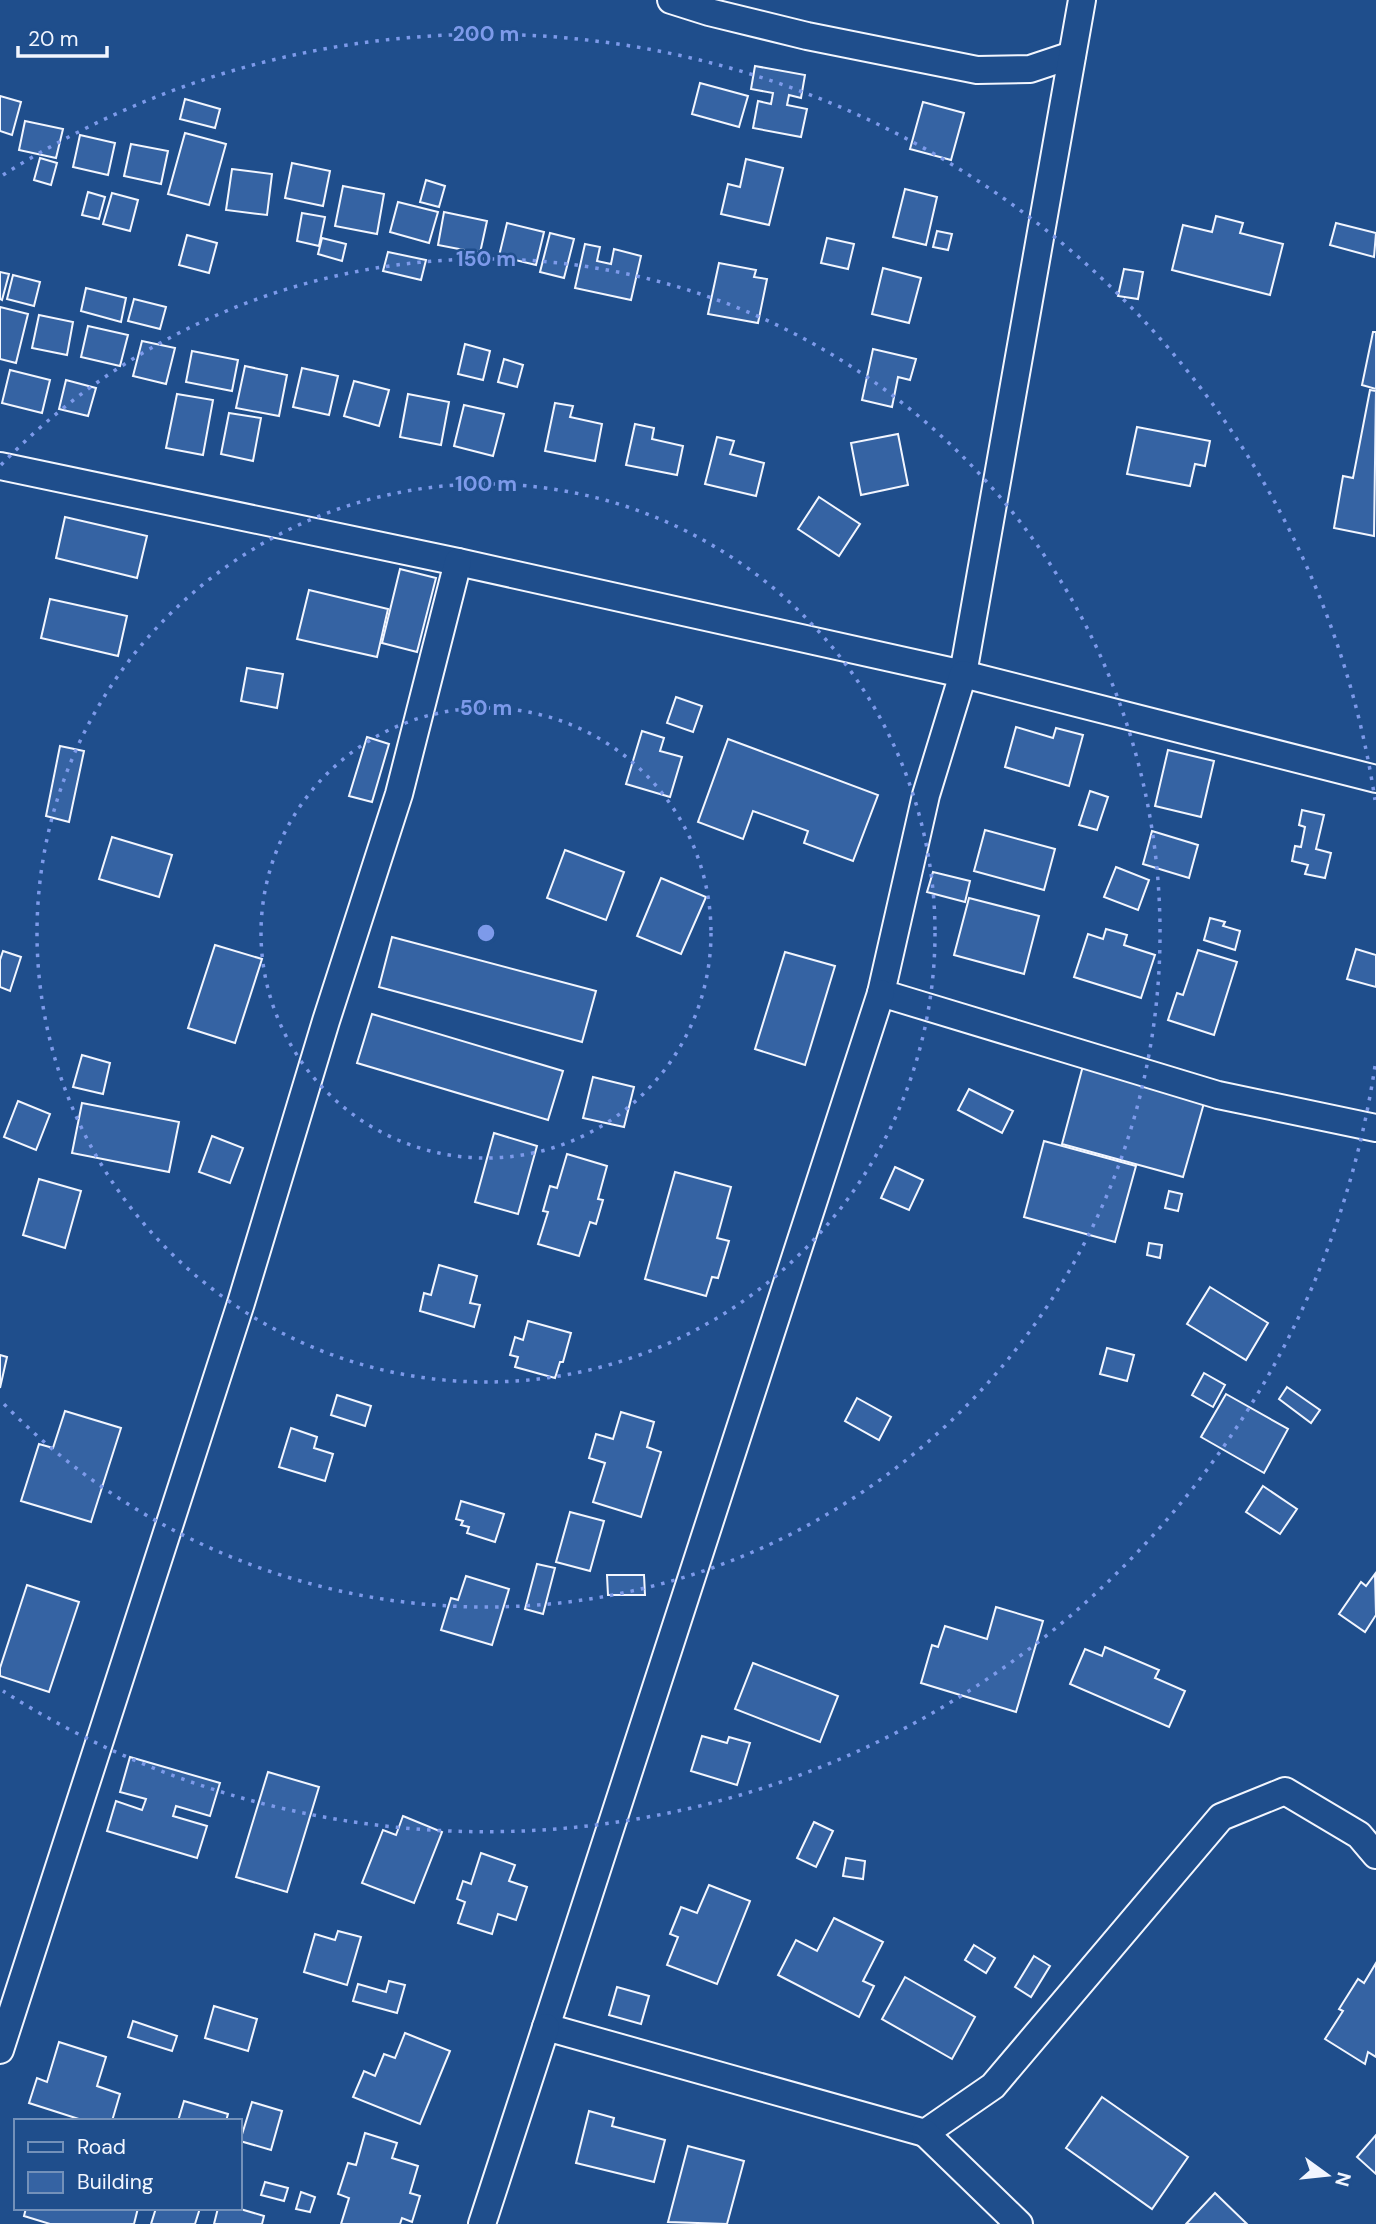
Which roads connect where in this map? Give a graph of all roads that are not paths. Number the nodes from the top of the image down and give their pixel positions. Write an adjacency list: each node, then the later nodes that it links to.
1 (671, 0): 3 (street)
2 (1082, 0): 3 (street)
3 (1072, 55): 6 (street)
4 (0, 466): 5 (street)
5 (458, 562): 6 (street); 12 (street)
6 (963, 674): 7 (street); 8 (street)
7 (1376, 779)
8 (881, 993): 9 (street); 11 (street)
9 (1376, 1128)
10 (1376, 1856): 13 (street)
11 (546, 2027): 13 (street); 14 (street)
12 (0, 2050)
13 (925, 2133): 15 (street)
14 (482, 2224)
15 (1019, 2224)

